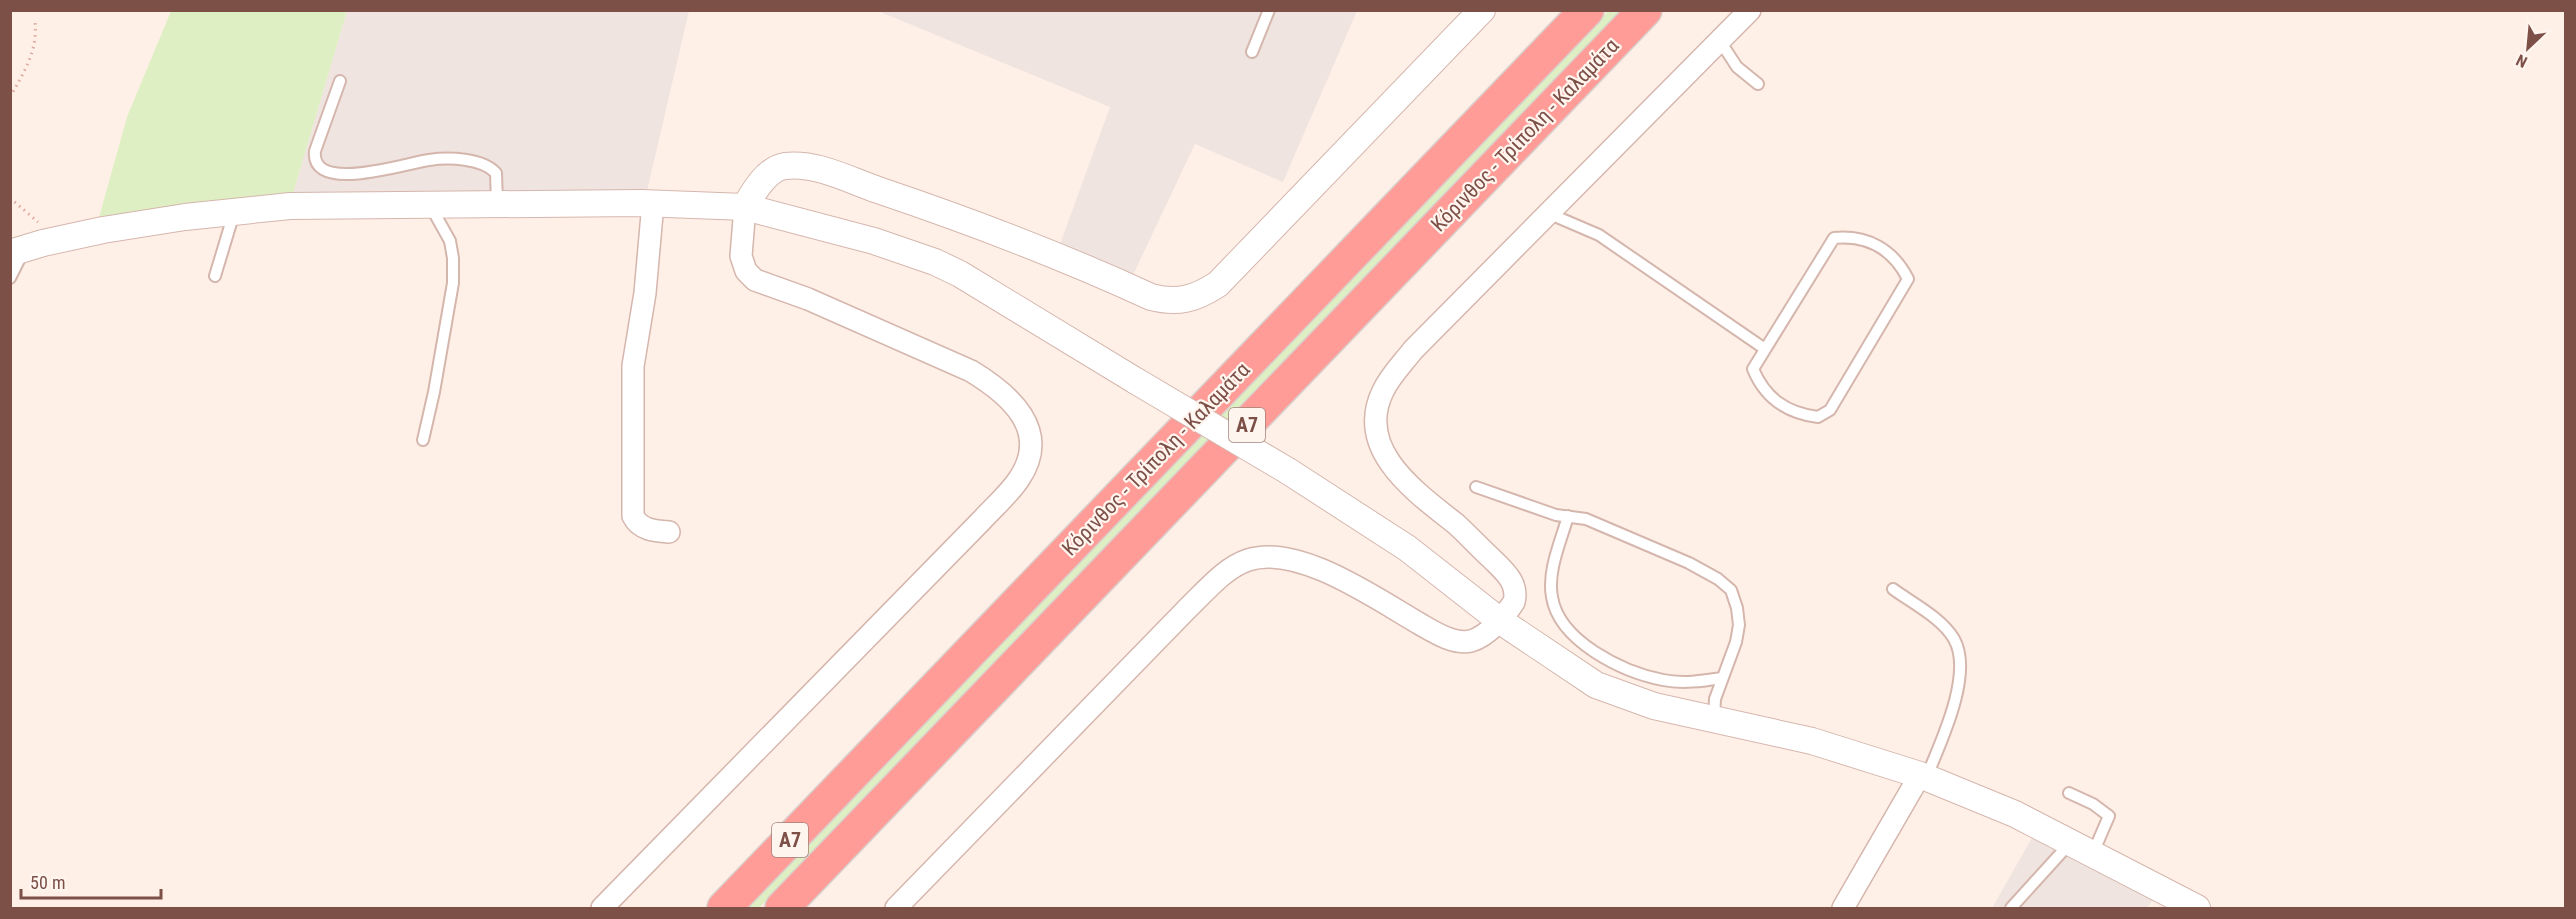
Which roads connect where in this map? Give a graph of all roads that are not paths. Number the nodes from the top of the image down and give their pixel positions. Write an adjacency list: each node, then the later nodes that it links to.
1 (1269, 10): 7 (lane)
2 (1482, 10): 13 (street)
3 (1587, 10): 32 (highway, Κόρινθος - Τρίπολη - Καλαμάτα / Α7)
4 (1645, 10): 33 (highway, Κόρινθος - Τρίπολη - Καλαμάτα / Α7)
5 (1750, 10): 6 (street)
6 (1720, 41): 9 (lane); 15 (street)
7 (1252, 52)
8 (340, 81): 12 (lane)
9 (1758, 84)
10 (653, 203): 12 (street); 13 (street); 23 (street)
11 (430, 204): 12 (street); 14 (street); 20 (lane)
12 (497, 204)
13 (744, 207): 25 (street, bridge); 31 (street)
14 (234, 212): 16 (street); 17 (lane)
15 (1550, 214): 19 (lane); 25 (street)
16 (26, 248): 18 (lane)
17 (215, 276)
18 (10, 278)
19 (1765, 349): 19 (lane)
20 (423, 440)
21 (1476, 487): 22 (lane)
22 (1568, 516): 26 (lane); 26 (lane)
23 (669, 532)
24 (1893, 589): 28 (lane)
25 (1499, 620): 27 (street); 34 (street)
26 (1722, 678): 27 (lane)
27 (1714, 718): 28 (street)
28 (1923, 776): 30 (street); 35 (street)
29 (2069, 793): 30 (lane)
30 (2082, 847): 36 (lane); 37 (street)
31 (602, 909)
32 (724, 909)
33 (782, 909)
34 (896, 909)
35 (1843, 909)
36 (2012, 909)
37 (2197, 909)

